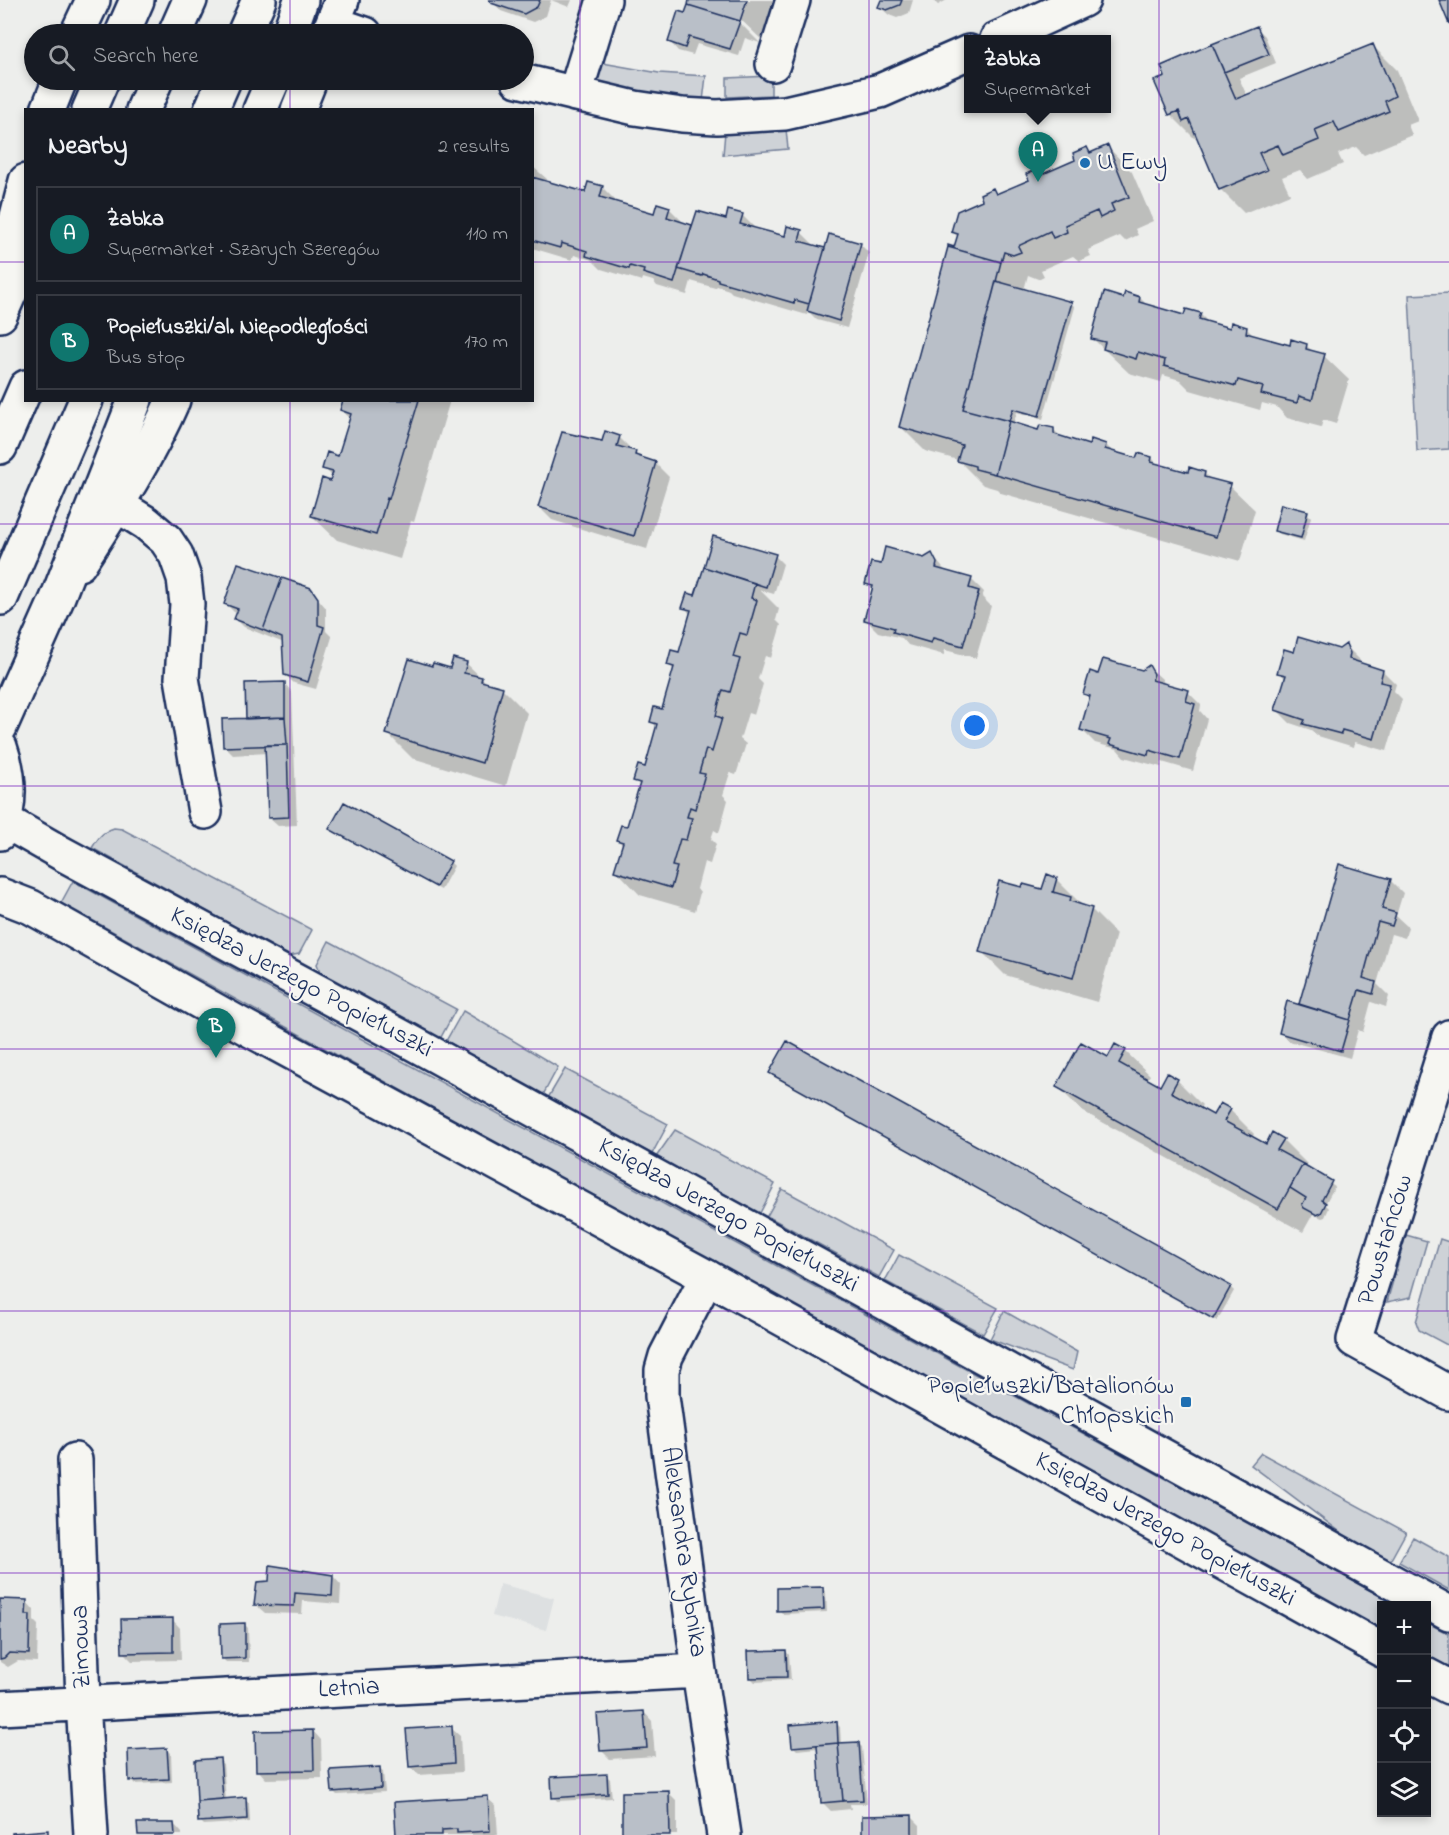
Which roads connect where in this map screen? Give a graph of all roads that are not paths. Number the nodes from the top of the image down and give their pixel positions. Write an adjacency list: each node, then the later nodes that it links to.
1 (93, 0): 9 (main road)
2 (137, 0): 10 (main road)
3 (190, 0): 11 (main road)
4 (259, 0): 12 (main road)
5 (301, 0): 13 (main road)
6 (604, 0): 24 (main road)
7 (793, 0): 16 (main road)
8 (1083, 0): 14 (main road)
9 (82, 24)
10 (126, 24)
11 (179, 24)
12 (248, 24)
13 (293, 24)
14 (1006, 35)
15 (964, 54): 24 (main road)
16 (773, 64)
17 (534, 84): 24 (main road)
18 (56, 90): 25 (main road)
19 (98, 90): 26 (main road)
20 (152, 90): 27 (main road)
21 (220, 90): 28 (main road)
22 (269, 90): 29 (main road)
23 (306, 90): 30 (main road)
24 (575, 94)
25 (49, 108)
26 (90, 108)
27 (144, 108)
28 (212, 108)
29 (261, 108)
30 (299, 108)
31 (24, 188): 33 (main road)
32 (24, 261): 34 (main road)
33 (0, 282)
34 (0, 315)
35 (24, 392): 39 (main road)
36 (85, 402): 41 (main road)
37 (134, 402): 42 (main road)
38 (172, 402): 40 (main road)
39 (0, 447)
40 (117, 505): 42 (main road); 45 (main road)
41 (1, 598)
42 (57, 599): 43 (main road)
43 (0, 727)
44 (0, 747): 46 (main road)
45 (205, 812)
46 (3, 827): 52 (main road, Księdza Jerzego Popiełuszki)
47 (0, 895): 49 (main road, Księdza Jerzego Popiełuszki)
48 (1449, 1037): 50 (main road, Powstańców)
49 (707, 1277): 53 (main road, Księdza Jerzego Popiełuszki); 54 (main road, Aleksandra Rybnika)
50 (1449, 1393)
51 (75, 1460): 57 (main road, Zimowa)
52 (1449, 1613)
53 (1377, 1647)
54 (699, 1671): 57 (main road, Letnia); 60 (main road, Aleksandra Rybnika)
55 (1431, 1678): 56 (main road)
56 (1449, 1687)
57 (84, 1702): 58 (main road, Letnia); 59 (main road, Zimowa)
58 (0, 1708)
59 (91, 1835)
60 (724, 1835)

